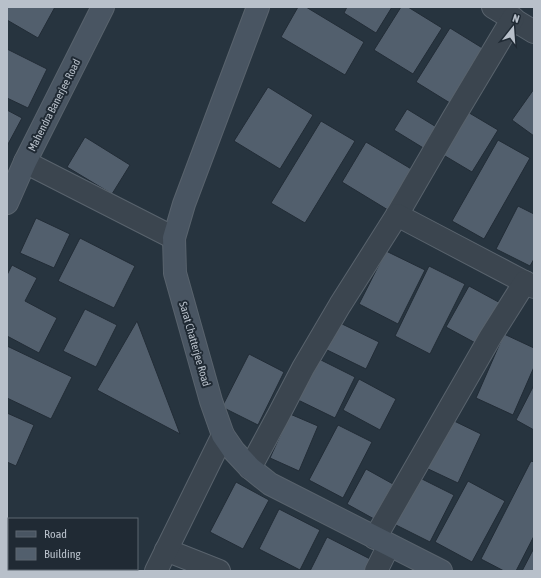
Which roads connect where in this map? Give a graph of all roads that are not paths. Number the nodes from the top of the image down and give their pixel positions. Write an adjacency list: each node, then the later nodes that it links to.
1 (103, 7): 6 (street, Mahendra Banerjee Road)
2 (258, 7): 9 (street, Sarat Chatterjee Road)
3 (493, 7): 4 (street)
4 (513, 18): 5 (street); 8 (street)
5 (534, 32)
6 (25, 162): 7 (street, Mahendra Banerjee Road); 9 (street)
7 (9, 194)
8 (397, 215): 10 (street); 12 (street)
9 (174, 238): 11 (street, Sarat Chatterjee Road)
10 (529, 285): 13 (street)
11 (223, 435): 12 (street, Sarat Chatterjee Road); 14 (street)
12 (250, 468): 13 (street, Sarat Chatterjee Road)
13 (382, 541): 17 (street); 18 (street, Sarat Chatterjee Road)
14 (166, 550): 15 (street); 16 (street)
15 (156, 571)
16 (219, 571)
17 (376, 571)
18 (441, 571)

